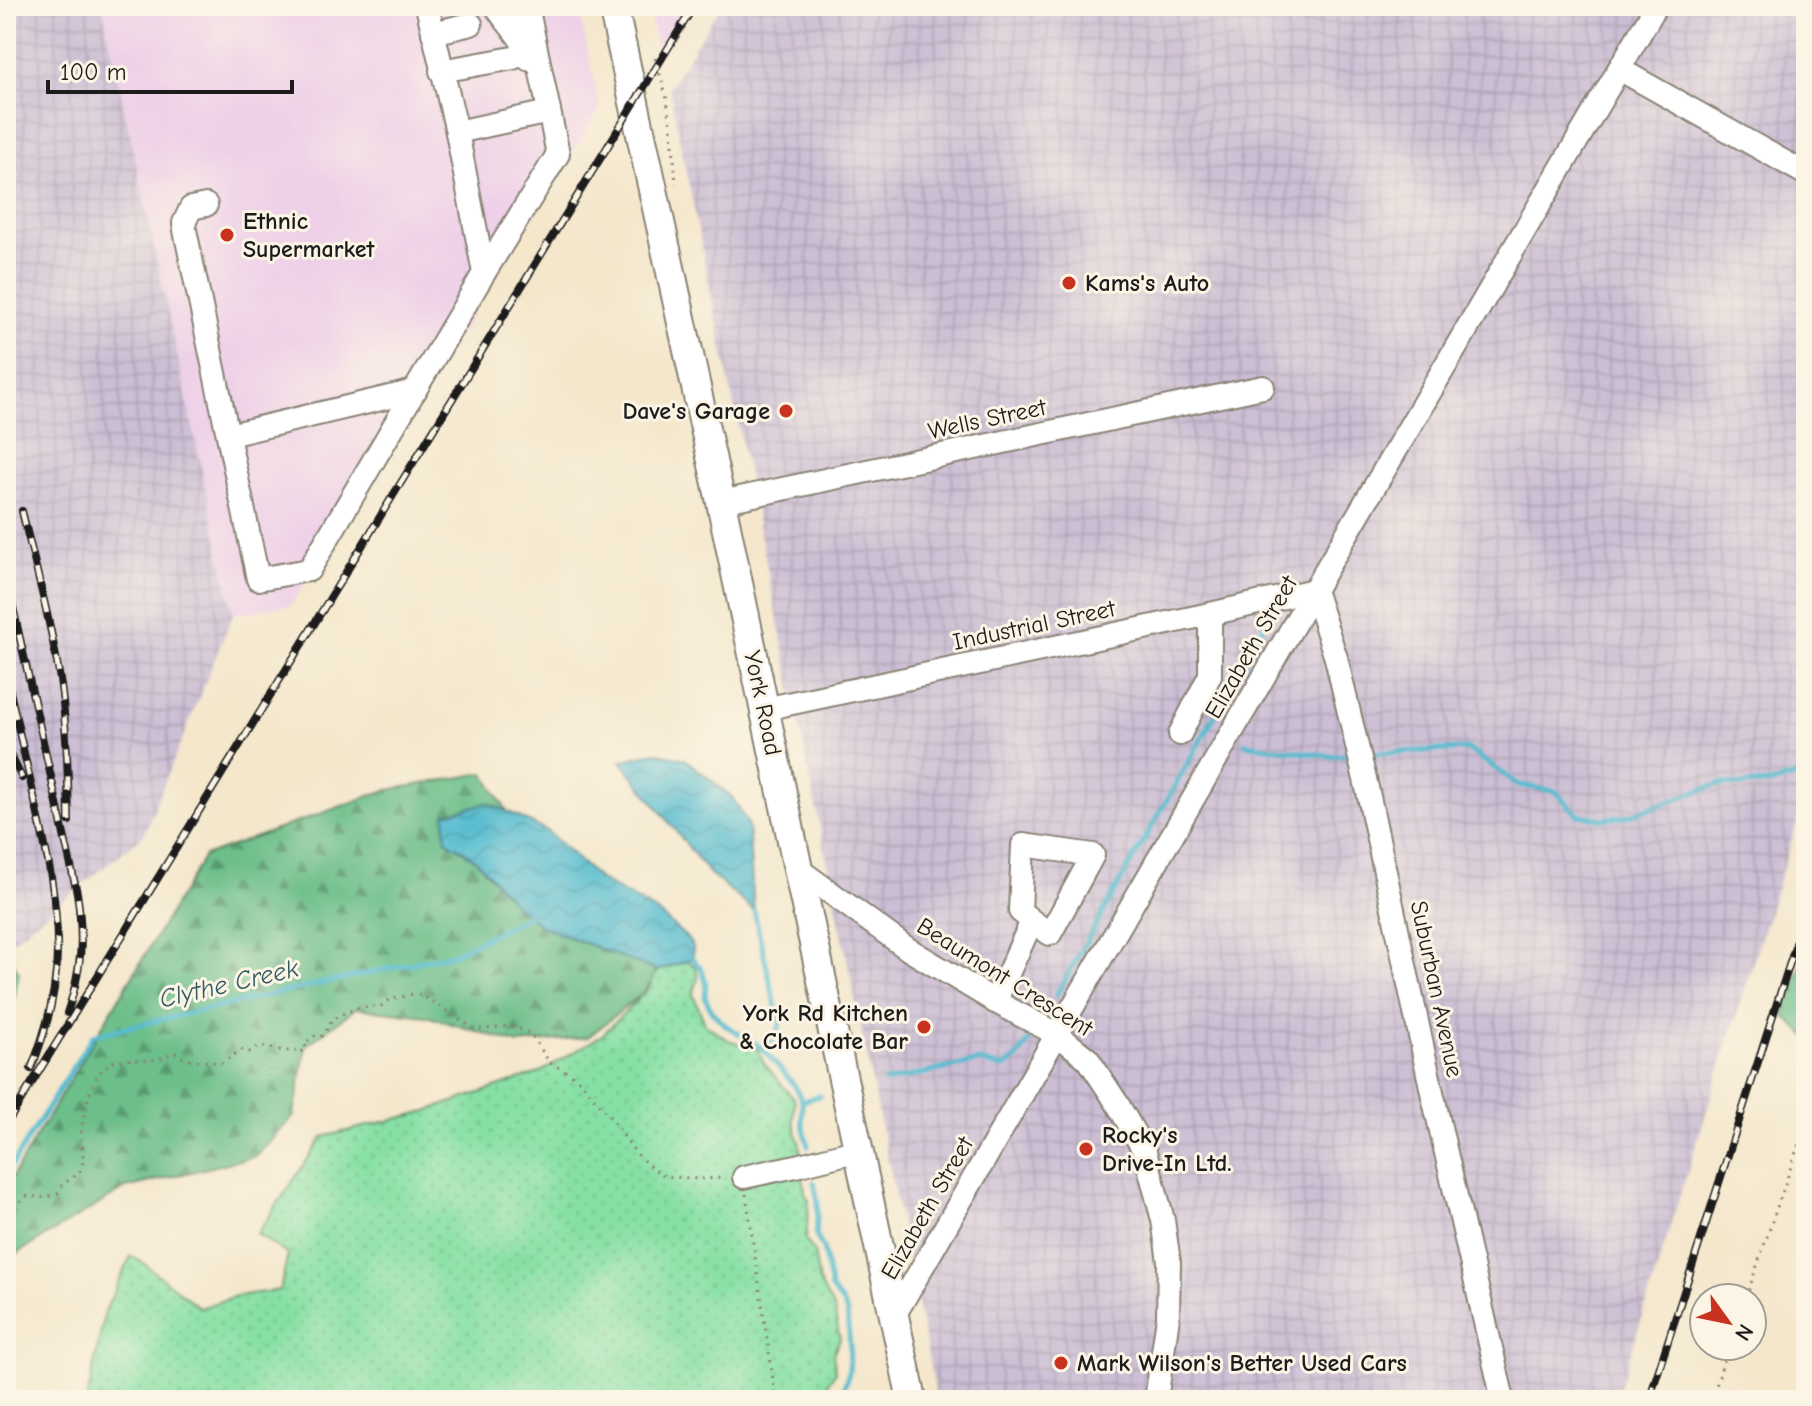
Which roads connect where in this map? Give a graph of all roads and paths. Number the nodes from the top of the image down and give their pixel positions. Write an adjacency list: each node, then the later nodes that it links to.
1 (496, 6): 11 (street)
2 (519, 6): 11 (street)
3 (613, 6): 19 (main road, York Road)
4 (1656, 6): 9 (street, Elizabeth Street)
5 (433, 7): 7 (street)
6 (471, 24): 7 (street)
7 (433, 33): 10 (street)
8 (513, 58): 10 (street)
9 (1619, 69): 13 (street); 20 (street, Elizabeth Street)
10 (441, 71): 12 (street)
11 (544, 114): 12 (street); 15 (street)
12 (457, 132): 15 (street)
13 (1806, 174)
14 (206, 205): 18 (street)
15 (484, 273): 17 (street)
16 (1263, 387): 19 (street, Wells Street)
17 (415, 391): 18 (street); 18 (street)
18 (229, 435)
19 (721, 502): 22 (main road, York Road)
20 (1314, 590): 21 (street, Industrial Street); 27 (street, Elizabeth Street); 38 (street, Suburban Avenue)
21 (1210, 614): 22 (street, Industrial Street); 23 (street)
22 (764, 709): 24 (main road, York Road)
23 (1180, 734)
24 (798, 869): 26 (street, Beaumont Crescent); 29 (main road, York Road)
25 (1032, 921): 26 (street)
26 (995, 1002): 27 (street, Beaumont Crescent)
27 (1058, 1035): 33 (street, Elizabeth Street); 37 (street, Beaumont Crescent)
28 (1806, 1123): 32 (path)
29 (859, 1150): 30 (street); 33 (main road, York Road)
30 (744, 1177): 31 (path); 35 (path)
31 (6, 1220)
32 (1751, 1282)
33 (894, 1316): 36 (main road, York Road)
34 (1723, 1362): 39 (path)
35 (776, 1400)
36 (912, 1400)
37 (1156, 1400)
38 (1503, 1400)
39 (1712, 1400)

